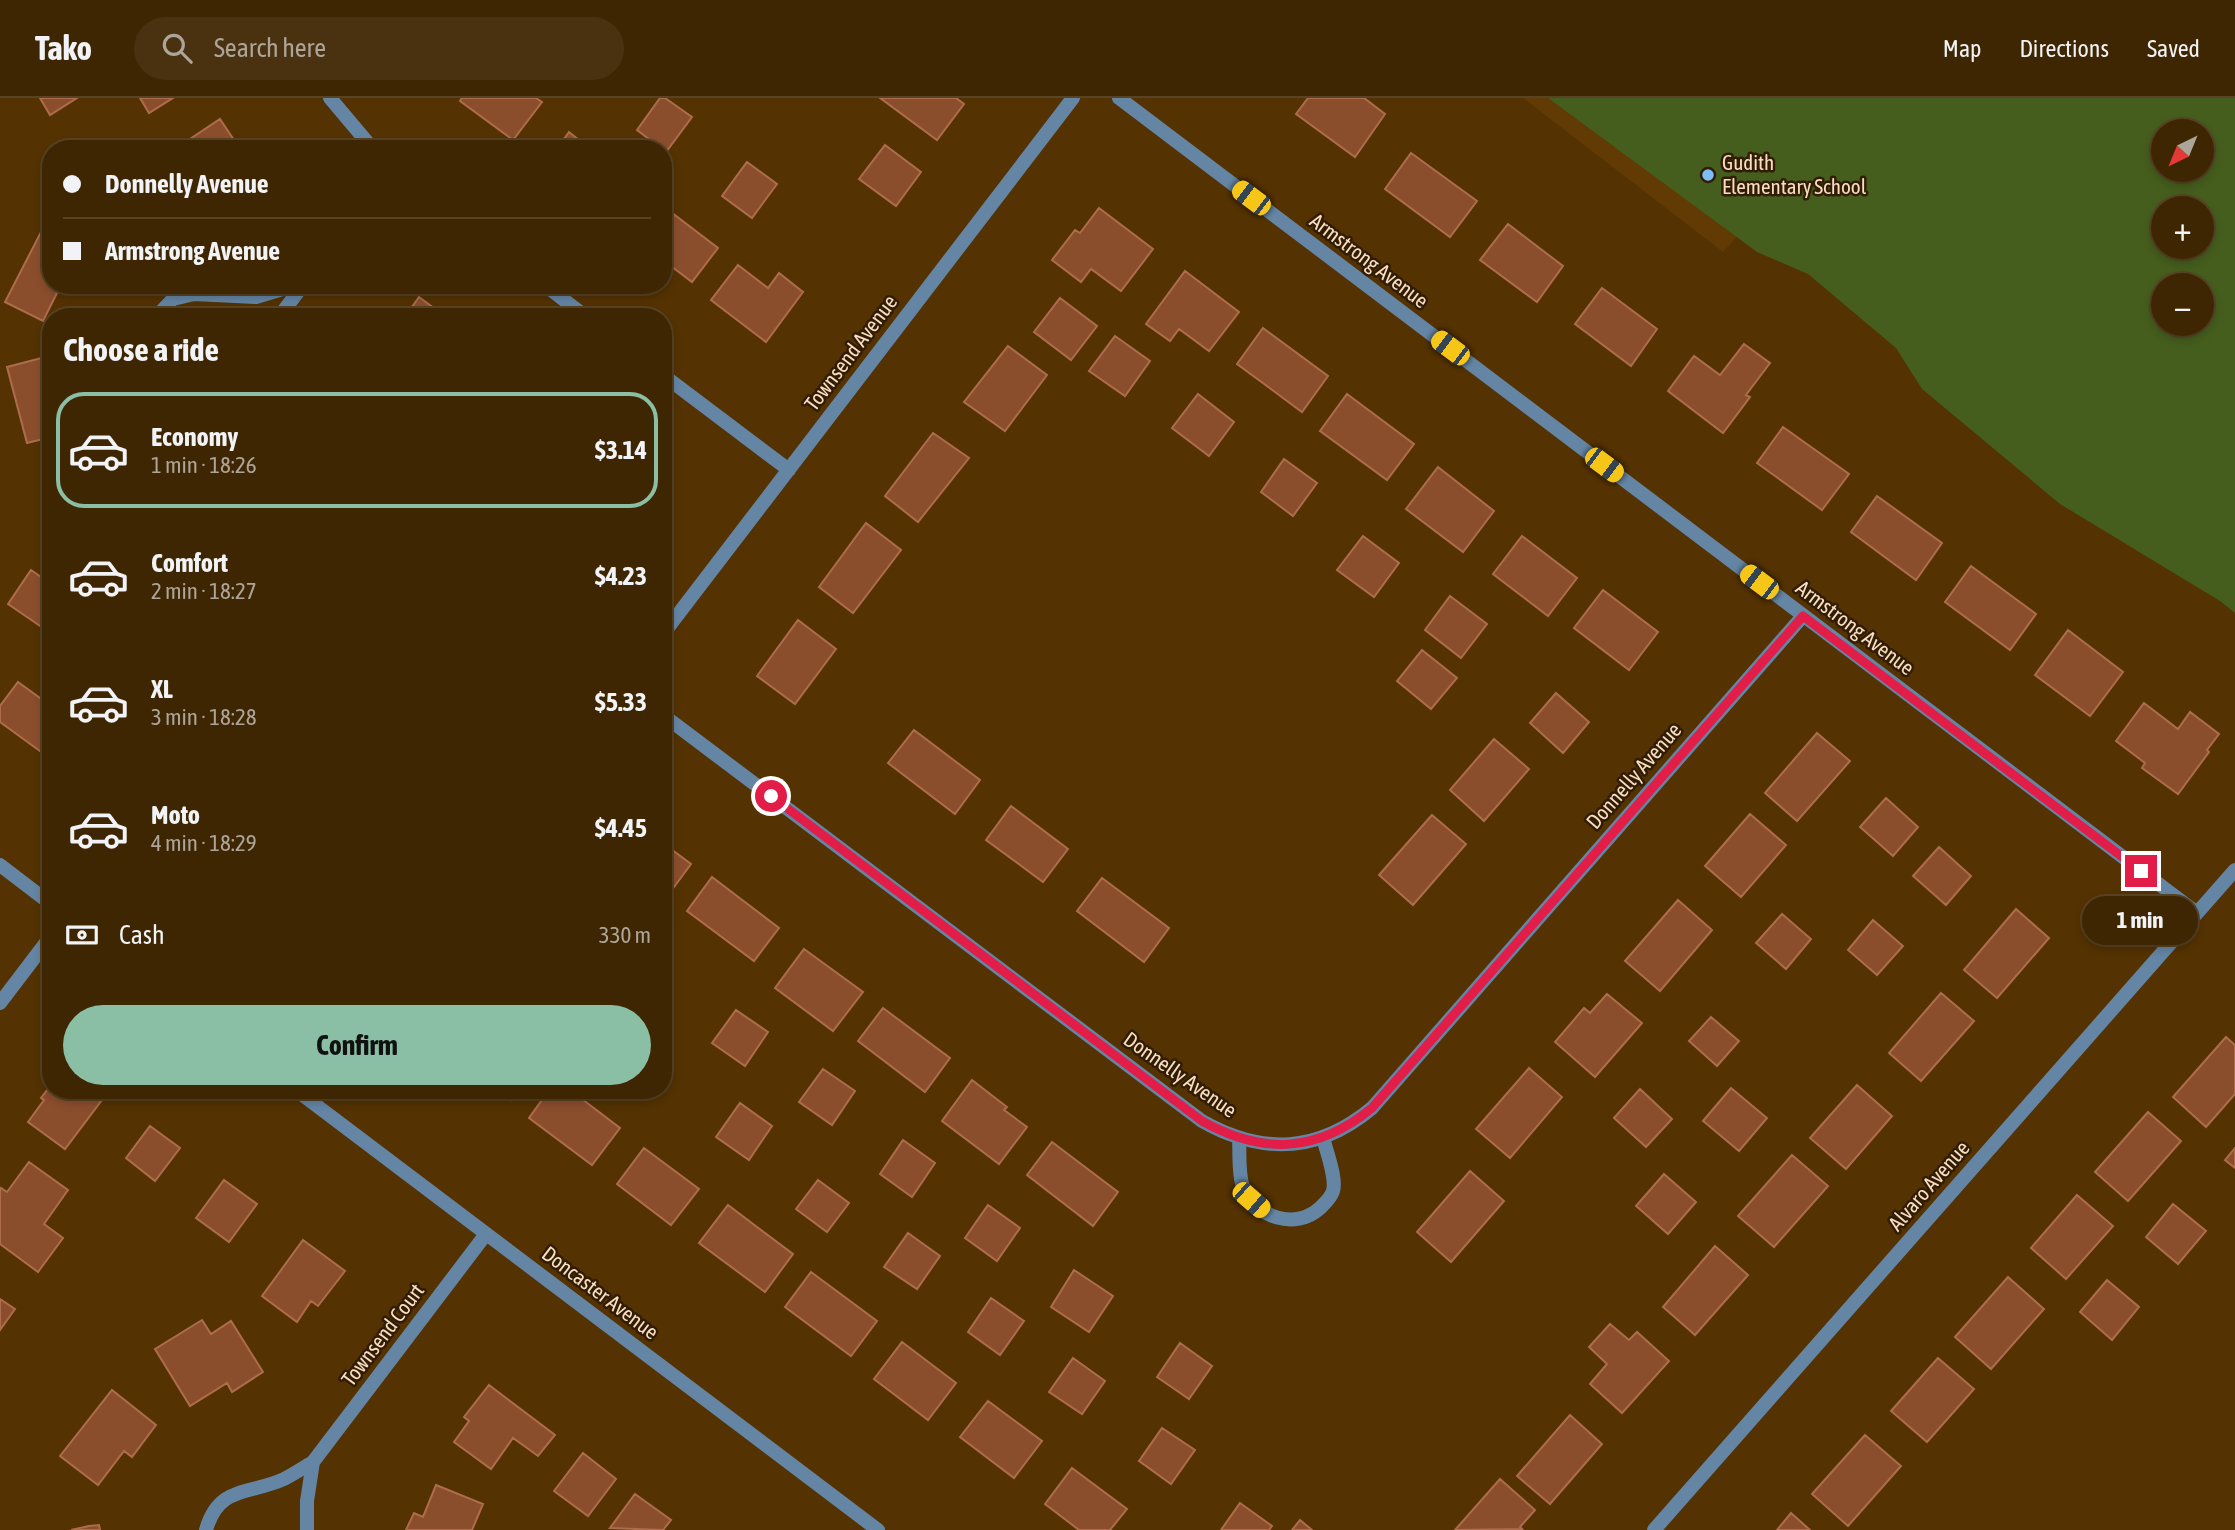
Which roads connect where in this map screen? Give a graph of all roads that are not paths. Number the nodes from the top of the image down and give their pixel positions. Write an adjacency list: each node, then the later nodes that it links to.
1 (330, 98): 4 (street)
2 (1073, 98): 12 (street, Townsend Avenue)
3 (1119, 98): 13 (street, Armstrong Avenue)
4 (365, 140)
5 (194, 294): 7 (street)
6 (194, 294): 9 (street)
7 (266, 294)
8 (557, 294): 10 (street)
9 (164, 308)
10 (574, 308)
11 (672, 382): 12 (street)
12 (789, 470): 14 (street, Townsend Avenue)
13 (1803, 616): 19 (street, Armstrong Avenue); 23 (street, Donnelly Avenue)
14 (672, 622)
15 (672, 722): 24 (street, Donnelly Avenue)
16 (0, 865): 18 (street)
17 (2235, 870): 19 (street, Alvaro Avenue)
18 (42, 897)
19 (2197, 913): 30 (street, Alvaro Avenue)
20 (42, 948): 21 (street)
21 (0, 1003)
22 (321, 1099): 25 (street, Doncaster Avenue)
23 (1323, 1138): 24 (street, Donnelly Avenue); 24 (street)
24 (1240, 1139)
25 (486, 1234): 26 (street, Townsend Court); 29 (street, Doncaster Avenue)
26 (313, 1462): 27 (street, Townsend Court); 28 (street, Townsend Court)
27 (206, 1530)
28 (307, 1530)
29 (878, 1530)
30 (1654, 1530)

